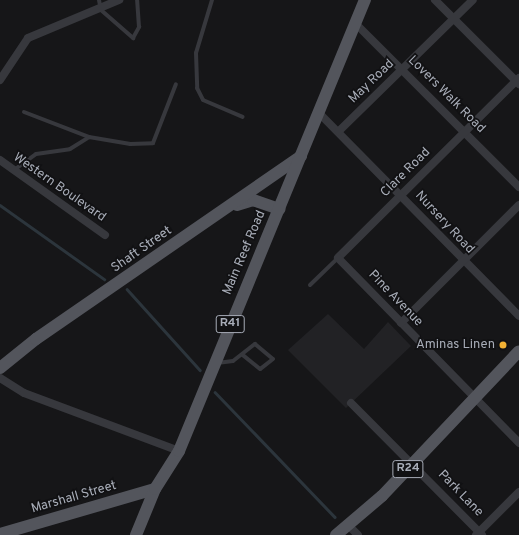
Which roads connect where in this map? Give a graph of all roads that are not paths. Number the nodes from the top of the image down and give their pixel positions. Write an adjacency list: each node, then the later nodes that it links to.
1 (99, 0): 8 (lane)
2 (119, 0): 8 (street)
3 (137, 0): 8 (lane)
4 (212, 0): 17 (lane)
5 (435, 0): 9 (street)
6 (473, 0): 9 (street, May Road)
7 (363, 2): 10 (main road, Main Reef Road / R41)
8 (101, 10): 12 (street)
9 (453, 19): 11 (street, May Road); 13 (street)
10 (355, 23): 11 (street, Lovers Walk Road); 16 (main road, Main Reef Road / R41)
11 (403, 68): 18 (street, May Road); 19 (street, Lovers Walk Road)
12 (0, 80)
13 (518, 81): 19 (street, Clare Road)
14 (176, 84): 20 (lane)
15 (24, 112): 20 (lane)
16 (318, 112): 18 (street, Nursery Road); 21 (main road, Main Reef Road / R41)
17 (243, 116)
18 (339, 131): 25 (street, Nursery Road)
19 (466, 131): 24 (street, Lovers Walk Road); 25 (street, Clare Road)
20 (89, 137): 23 (lane)
21 (300, 156): 27 (main road, Main Reef Road / R41); 28 (main road, Shaft Street)
22 (0, 160): 23 (street, Western Boulevard)
23 (13, 172): 29 (street, Western Boulevard)
24 (519, 187)
25 (401, 195): 30 (street, Clare Road); 31 (street, Nursery Road)
26 (519, 205): 31 (street)
27 (279, 209): 28 (main road); 37 (main road, Main Reef Road / R41)
28 (215, 216): 38 (main road, Shaft Street)
29 (105, 235)
30 (338, 258): 32 (lane, Clare Road); 34 (street, Pine Avenue)
31 (463, 261): 33 (street, Nursery Road); 34 (street)
32 (310, 285)
33 (519, 316)
34 (401, 323): 40 (street, Pine Avenue)
35 (519, 351): 40 (main road, R24)
36 (243, 354): 36 (lane); 37 (lane)
37 (214, 363): 43 (main road, Main Reef Road / R41)
38 (0, 368)
39 (0, 378): 43 (street)
40 (475, 398): 42 (street, Pine Avenue); 44 (main road, R24)
41 (351, 403): 44 (street, Park Lane)
42 (519, 443)
43 (179, 451): 45 (main road, Main Reef Road / R41)
44 (413, 463): 47 (main road, R24); 49 (street, Park Lane)
45 (155, 489): 48 (main road, Marshall Street); 50 (main road, Main Reef Road)
46 (519, 492): 49 (street)
47 (348, 525): 51 (main road, R24); 52 (street)
48 (0, 534)
49 (479, 534)
50 (136, 535)
51 (336, 535)
52 (358, 535)

